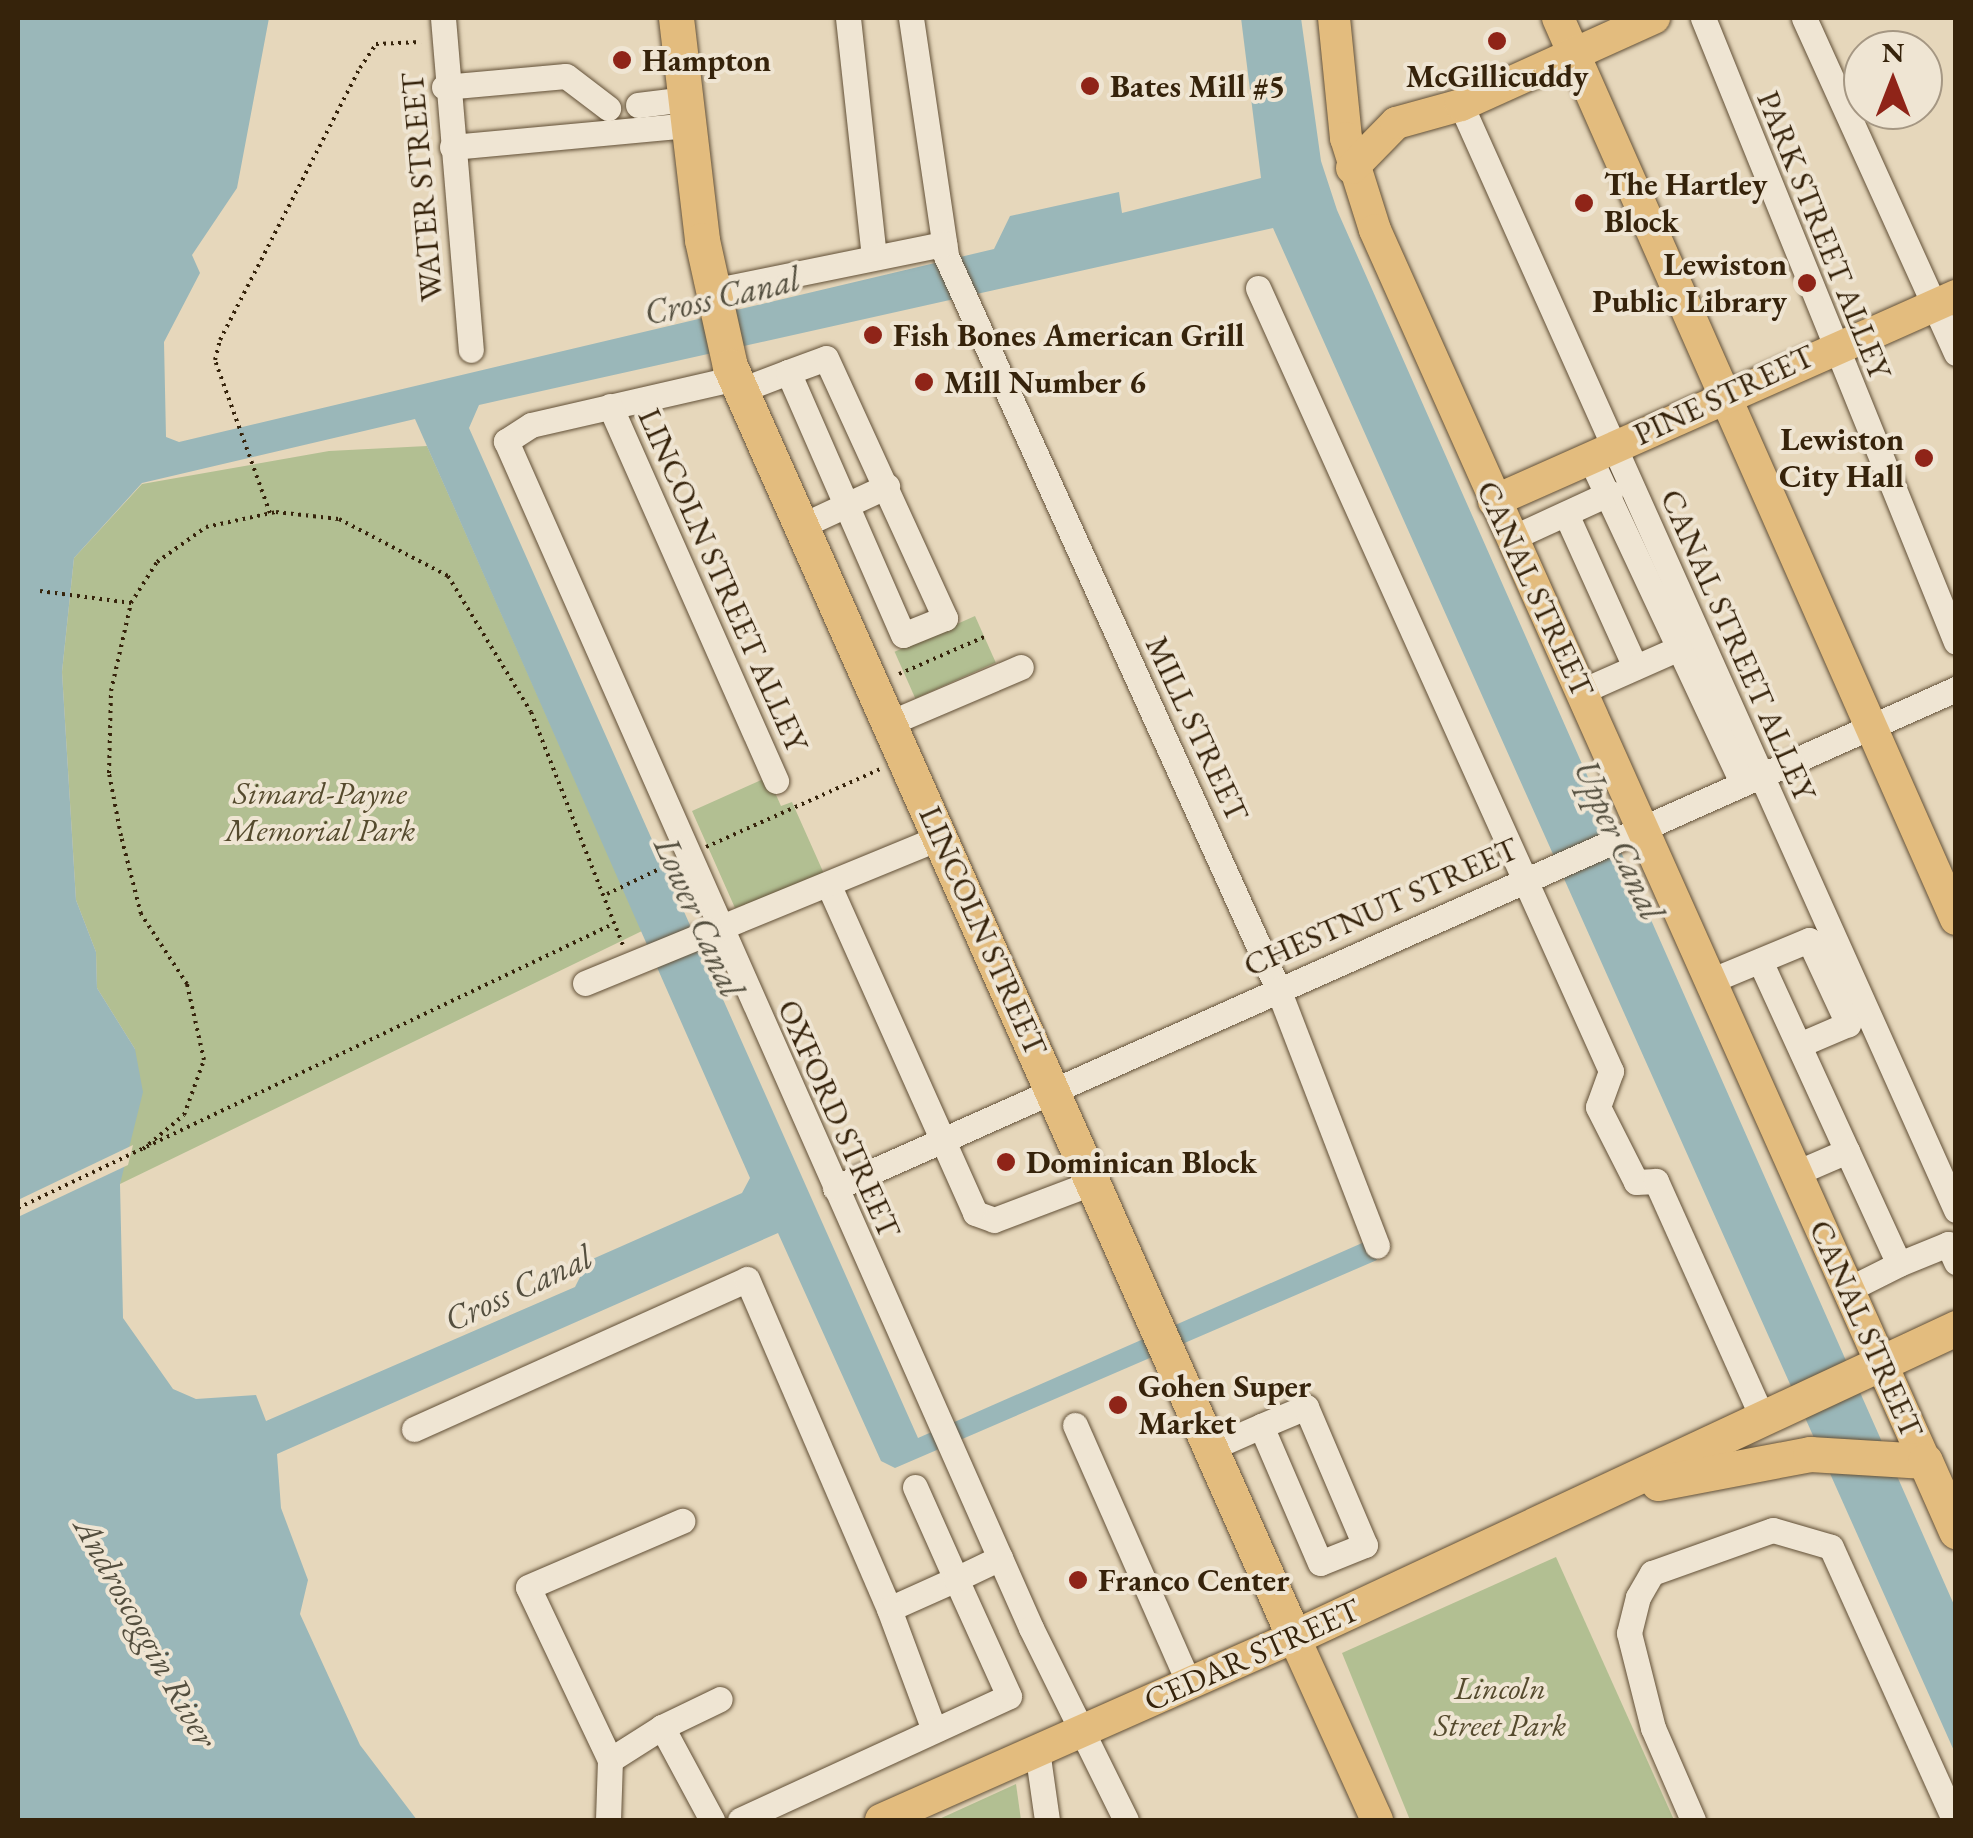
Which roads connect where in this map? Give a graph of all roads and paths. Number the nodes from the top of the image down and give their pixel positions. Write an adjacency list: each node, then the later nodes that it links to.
1 (676, 18): 14 (highway, LINCOLN STREET)
2 (848, 18): 19 (street)
3 (911, 18): 18 (street, MILL STREET)
4 (1334, 18): 17 (main road, CANAL STREET)
5 (1558, 18): 10 (main road)
6 (1654, 18): 10 (main road)
7 (1703, 18): 23 (street, PARK STREET ALLEY)
8 (1804, 18): 22 (street)
9 (442, 29): 11 (street, WATER STREET); 35 (path)
10 (1570, 55): 13 (main road); 28 (main road)
11 (444, 87): 15 (street); 16 (street, WATER STREET)
12 (638, 106): 14 (street)
13 (1461, 106): 17 (main road); 30 (street, CANAL STREET ALLEY)
14 (687, 112): 15 (street); 21 (highway, LINCOLN STREET)
15 (600, 116): 16 (street)
16 (452, 148): 24 (street, WATER STREET)
17 (1352, 168): 33 (main road, CANAL STREET)
18 (945, 250): 19 (street); 67 (street, MILL STREET)
19 (874, 256): 21 (street)
20 (1258, 288): 57 (street)
21 (712, 296): 27 (highway, LINCOLN STREET)
22 (1944, 301): 23 (main road, PINE STREET); 25 (street)
23 (1831, 344): 28 (main road, PINE STREET); 42 (street, PARK STREET ALLEY)
24 (472, 350)
25 (1956, 354)
26 (788, 372): 27 (street); 31 (street); 34 (street)
27 (736, 378): 29 (street); 37 (highway, LINCOLN STREET)
28 (1725, 393): 30 (main road, PINE STREET); 50 (main road)
29 (610, 406): 53 (street, LINCOLN STREET ALLEY); 56 (street, OXFORD STREET)
30 (1602, 452): 32 (street); 33 (main road, PINE STREET); 52 (street, CANAL STREET ALLEY)
31 (887, 486): 34 (street); 34 (street)
32 (1610, 493): 36 (street); 43 (street)
33 (1494, 500): 38 (main road, CANAL STREET)
34 (845, 506): 37 (street)
35 (270, 513): 40 (path); 59 (path)
36 (1566, 514): 38 (street); 45 (street)
37 (801, 526): 49 (highway, LINCOLN STREET)
38 (1512, 538): 48 (main road, CANAL STREET)
39 (40, 591): 40 (path)
40 (131, 604): 71 (path)
41 (984, 637): 46 (path)
42 (1956, 642)
43 (1679, 648): 45 (street); 52 (street)
44 (1021, 667): 49 (street)
45 (1635, 667): 48 (street)
46 (898, 674)
47 (1956, 689): 50 (street, CHESTNUT STREET)
48 (1582, 691): 54 (main road, CANAL STREET)
49 (892, 722): 51 (highway, LINCOLN STREET)
50 (1871, 727): 52 (street, CHESTNUT STREET); 60 (main road)
51 (907, 757): 55 (highway, LINCOLN STREET); 56 (path)
52 (1751, 778): 54 (street, CHESTNUT STREET); 77 (street, CANAL STREET ALLEY)
53 (776, 781)
54 (1629, 831): 57 (street, CHESTNUT STREET); 65 (main road, CANAL STREET)
55 (942, 837): 58 (street); 69 (highway, LINCOLN STREET)
56 (686, 856): 59 (path); 62 (street, OXFORD STREET)
57 (1520, 880): 67 (street, CHESTNUT STREET); 84 (street)
58 (829, 886): 62 (street); 70 (street)
59 (607, 894): 61 (path)
60 (1956, 918)
61 (611, 925): 63 (path); 71 (path)
62 (711, 929): 63 (street); 75 (street, OXFORD STREET)
63 (642, 958): 66 (street)
64 (1760, 961): 65 (street); 68 (street); 68 (street)
65 (1710, 982): 73 (main road, CANAL STREET)
66 (584, 983)
67 (1278, 989): 69 (street, CHESTNUT STREET); 78 (street, MILL STREET)
68 (1798, 1046): 72 (street)
69 (1054, 1090): 70 (street, CHESTNUT STREET); 74 (highway, LINCOLN STREET)
70 (942, 1140): 74 (street); 75 (street, CHESTNUT STREET)
71 (143, 1149): 76 (path)
72 (1846, 1150): 73 (street); 80 (street)
73 (1796, 1173): 81 (main road, CANAL STREET)
74 (1094, 1182): 88 (highway, LINCOLN STREET)
75 (836, 1188): 94 (street, OXFORD STREET)
76 (18, 1208)
77 (1956, 1210)
78 (1377, 1246)
79 (1956, 1262): 80 (street)
80 (1899, 1264): 81 (street)
81 (1848, 1290): 83 (main road, CANAL STREET)
82 (1956, 1328): 83 (highway, CEDAR STREET)
83 (1868, 1363): 84 (highway, CEDAR STREET); 89 (main road, CANAL STREET)
84 (1771, 1407): 91 (highway, CEDAR STREET)
85 (1075, 1424): 98 (street)
86 (1262, 1426): 86 (street); 88 (street)
87 (414, 1429): 96 (street)
88 (1211, 1448): 97 (highway, LINCOLN STREET)
89 (1912, 1460): 91 (highway, CEDAR STREET); 92 (highway, CANAL STREET)
90 (915, 1487): 95 (street)
91 (1622, 1490): 97 (highway, CEDAR STREET)
92 (1952, 1511)
93 (682, 1521): 104 (street)
94 (1000, 1558): 95 (street); 102 (street, OXFORD STREET)
95 (956, 1579): 96 (street); 101 (street)
96 (890, 1610): 101 (street)
97 (1294, 1637): 98 (main road, CEDAR STREET); 111 (main road, LINCOLN STREET)
98 (1189, 1684): 102 (main road, CEDAR STREET)
99 (720, 1699): 100 (street)
100 (662, 1727): 104 (street); 106 (street)
101 (934, 1730): 107 (street)
102 (1081, 1731): 103 (main road, CEDAR STREET); 110 (street, OXFORD STREET)
103 (1037, 1750): 108 (main road, CEDAR STREET); 109 (street)
104 (610, 1760): 105 (street)
105 (608, 1820)
106 (712, 1820)
107 (740, 1820)
108 (881, 1820)
109 (1047, 1820)
110 (1126, 1820)
111 (1377, 1820)
112 (1693, 1820): 113 (street)
113 (1954, 1820)

